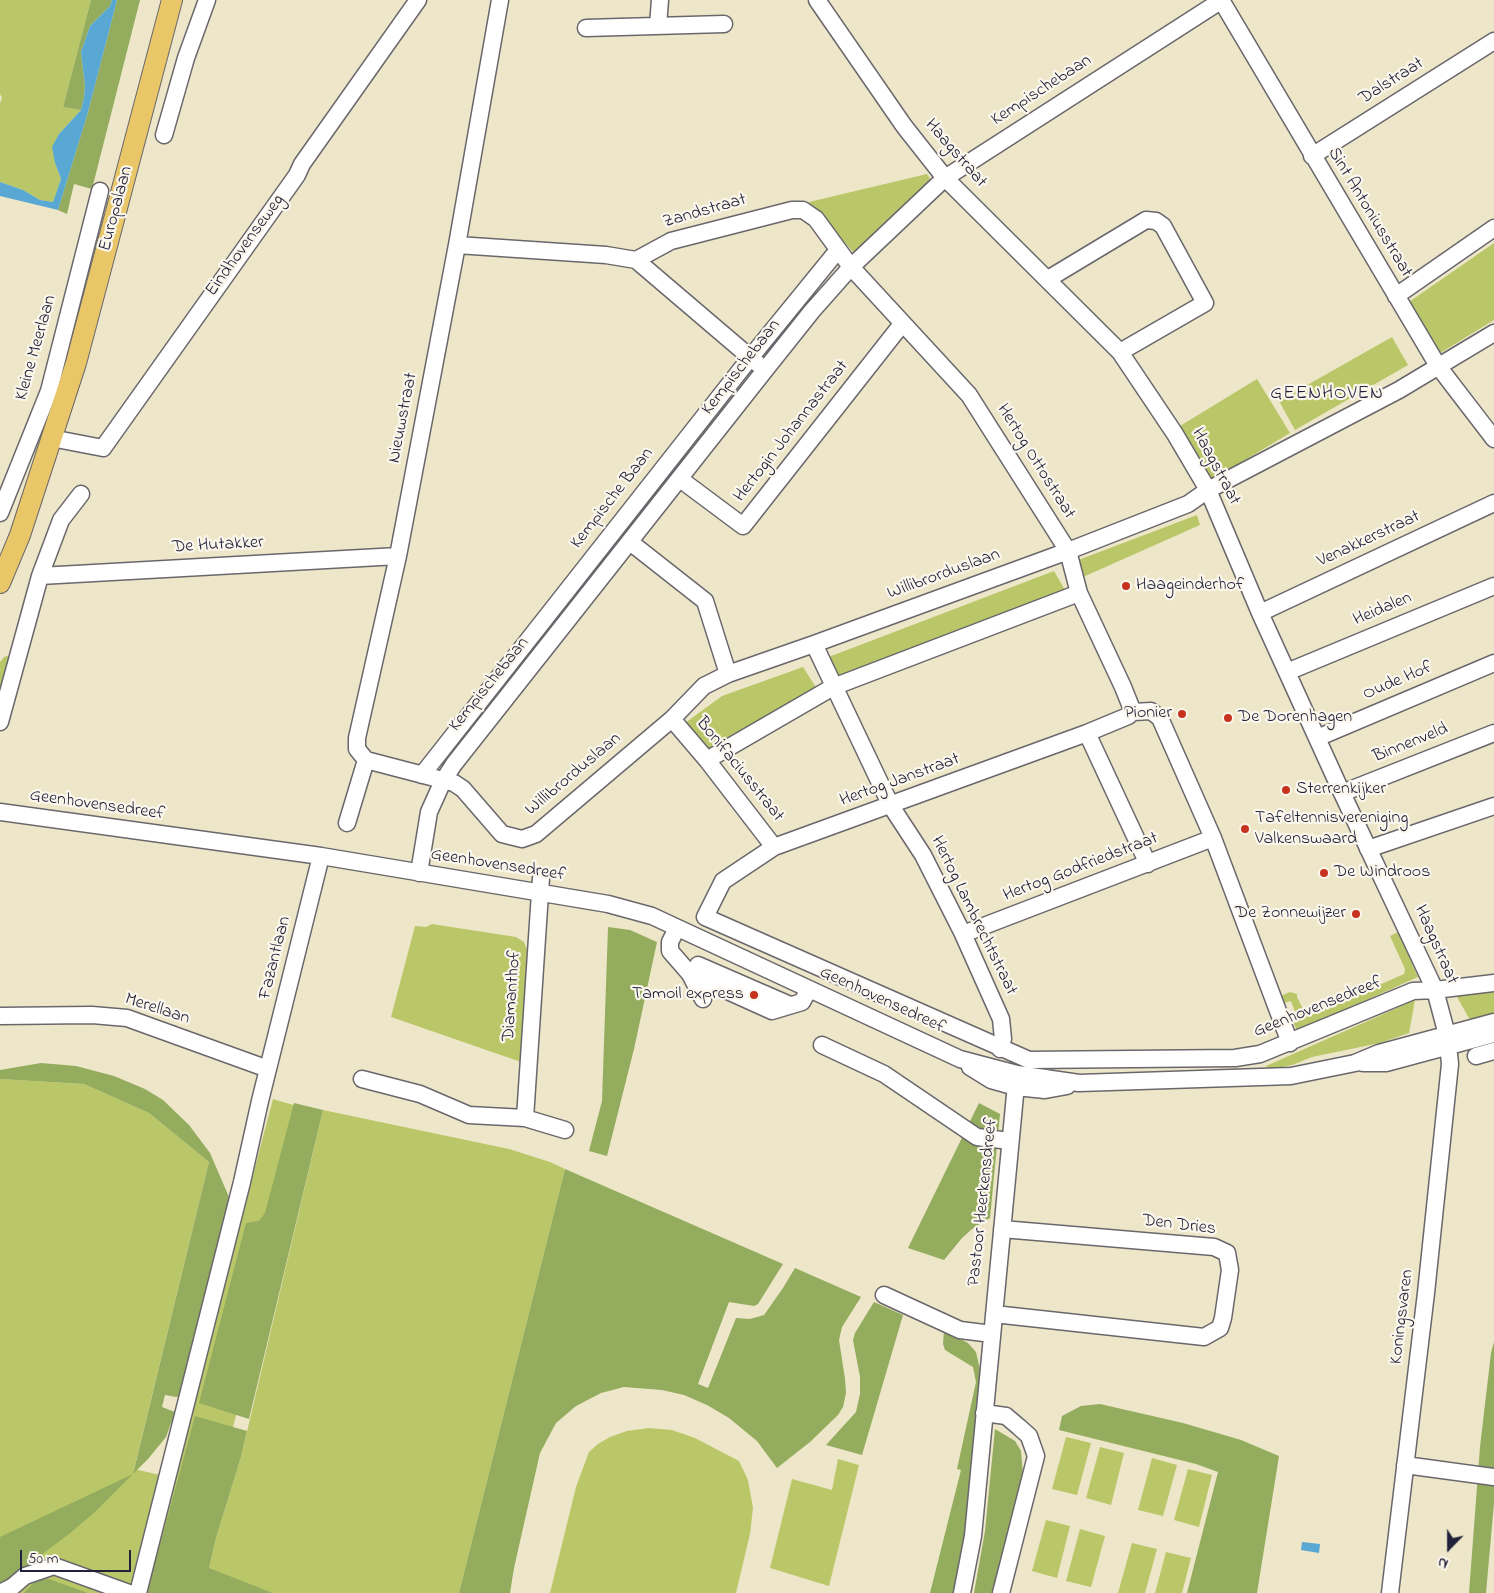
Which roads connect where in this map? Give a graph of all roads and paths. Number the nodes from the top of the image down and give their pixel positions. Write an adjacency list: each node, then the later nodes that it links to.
1 (172, 0): 29 (main road, Europalaan)
2 (206, 0): 12 (street)
3 (418, 0): 29 (street, Eindhovenseweg)
4 (500, 0): 17 (street, Nieuwstraat)
5 (660, 0): 9 (street)
6 (817, 0): 14 (street, Haagstraat)
7 (1221, 0): 13 (street, Sint Antoniusstraat); 14 (street, Kempischebaan)
8 (724, 24): 9 (street)
9 (658, 26): 10 (street)
10 (586, 28)
11 (1494, 41): 13 (street, Dalstraat)
12 (164, 135)
13 (1312, 156): 22 (street, Sint Antoniusstraat)
14 (945, 178): 20 (street, Kempischebaan); 21 (street, Haagstraat)
15 (100, 191): 35 (street, Kleine Meerlaan)
16 (1494, 228): 22 (street)
17 (456, 245): 19 (street); 38 (street, Nieuwstraat)
18 (838, 250): 19 (street, Zandstraat); 20 (street, Zandstraat); 26 (street, Kempische Baan)
19 (636, 260): 26 (street)
20 (851, 267): 23 (street, Hertog Ottostraat); 28 (street, Kempischebaan)
21 (1048, 279): 25 (street, Haagstraat); 25 (street)
22 (1396, 296): 27 (street, Sint Antoniusstraat)
23 (902, 324): 31 (street, Hertogin Johannastraat); 37 (street, Hertog Ottostraat)
24 (1494, 333): 27 (street, Willibrorduslaan)
25 (1120, 352): 32 (street, Haagstraat)
26 (750, 358): 28 (street); 57 (street, Kempische Baan)
27 (1438, 366): 30 (street, Sint Antoniusstraat); 32 (street, Willibrorduslaan)
28 (765, 370): 31 (street, Kempischebaan)
29 (51, 438): 40 (main road)
30 (1494, 439)
31 (680, 479): 36 (street, Kempischebaan)
32 (1208, 490): 37 (street, Willibrorduslaan); 43 (street, Haagstraat)
33 (81, 494): 39 (street)
34 (1494, 503): 43 (street, Venakkerstraat)
35 (0, 513)
36 (630, 542): 47 (street); 58 (street, Kempischebaan)
37 (1068, 551): 42 (street, Hertog Ottostraat); 44 (street, Willibrorduslaan)
38 (398, 556): 39 (street, De Hutakker); 55 (street, Nieuwstraat)
39 (40, 576): 51 (street)
40 (0, 583)
41 (1494, 586): 46 (street, Heidalen)
42 (1079, 593): 48 (street); 49 (street, Hertog Ottostraat)
43 (1260, 613): 46 (street, Haagstraat)
44 (814, 644): 47 (street, Willibrorduslaan); 48 (street, Hertog Lambrechtstraat)
45 (1494, 663): 54 (street, Oude Hof)
46 (1287, 672): 54 (street, Haagstraat)
47 (728, 674): 50 (street, Willibrorduslaan)
48 (833, 687): 56 (street); 60 (street, Hertog Lambrechtstraat)
49 (1133, 712): 53 (street, Hertog Janstraat); 64 (street)
50 (672, 719): 56 (street, Bonifaciusstraat); 58 (street, Willibrorduslaan)
51 (0, 722)
52 (1494, 732): 59 (street, Binnenveld)
53 (1087, 733): 60 (street, Hertog Janstraat); 68 (street)
54 (1317, 738): 59 (street, Haagstraat)
55 (366, 760): 57 (street); 63 (street)
56 (707, 760): 65 (street, Bonifaciusstraat)
57 (422, 775): 58 (street)
58 (443, 781): 69 (street, Kempischebaan)
59 (1342, 793): 66 (street, Haagstraat)
60 (891, 806): 65 (street, Hertog Janstraat); 73 (street, Hertog Lambrechtstraat)
61 (1494, 806): 66 (street)
62 (0, 812): 67 (street, Geenhovensedreef)
63 (347, 823)
64 (1213, 838): 68 (street, Hertog Godfriedstraat); 85 (street)
65 (774, 847): 71 (street, Hertog Janstraat)
66 (1368, 849): 78 (street, Haagstraat)
67 (321, 856): 69 (street, Geenhovensedreef); 90 (street, Fazantlaan)
68 (1148, 864): 73 (street, Hertog Godfriedstraat)
69 (419, 873): 70 (street, Geenhovensedreef)
70 (540, 885): 72 (street, Geenhovensedreef); 93 (street, Diamanthof)
71 (705, 917): 87 (street, Geenhovensedreef)
72 (677, 928): 74 (street); 77 (street, Geenhovensedreef)
73 (962, 934): 87 (street, Hertog Lambrechtstraat)
74 (673, 954): 75 (street); 80 (street)
75 (690, 974): 79 (street); 80 (street)
76 (1494, 982): 78 (street, Geenhovensedreef)
77 (809, 989): 80 (street); 92 (street, Geenhovensedreef)
78 (1435, 990): 84 (street, Haagstraat); 85 (street, Geenhovensedreef)
79 (703, 999)
80 (790, 1005)
81 (0, 1016): 90 (street, Merellaan)
82 (1494, 1022): 84 (street, Geenhovensedreef)
83 (1494, 1034): 84 (street, Geenhovensedreef)
84 (1448, 1040): 92 (street, Geenhovensedreef); 101 (street, Koningsvaren)
85 (1290, 1042): 87 (street, Geenhovensedreef)
86 (822, 1045): 95 (street)
87 (1000, 1049)
88 (1494, 1051): 89 (street)
89 (1476, 1056)
90 (268, 1070): 105 (street, Fazantlaan)
91 (362, 1079): 93 (street)
92 (1016, 1081): 95 (street, Pastoor Heerkensdreef)
93 (525, 1118): 94 (street)
94 (566, 1130)
95 (1010, 1142): 96 (street, Pastoor Heerkensdreef)
96 (1002, 1229): 98 (street, Pastoor Heerkensdreef); 98 (street, Den Dries)
97 (884, 1295): 99 (street)
98 (994, 1314): 99 (street, Pastoor Heerkensdreef)
99 (992, 1334): 100 (street, Pastoor Heerkensdreef)
100 (984, 1413): 106 (street, Pastoor Heerkensdreef); 107 (street)
101 (1405, 1465): 102 (street); 108 (street, Koningsvaren)
102 (1494, 1477)
103 (0, 1593): 104 (street)
104 (129, 1593)
105 (138, 1593)
106 (962, 1593)
107 (1002, 1593)
108 (1390, 1593)

